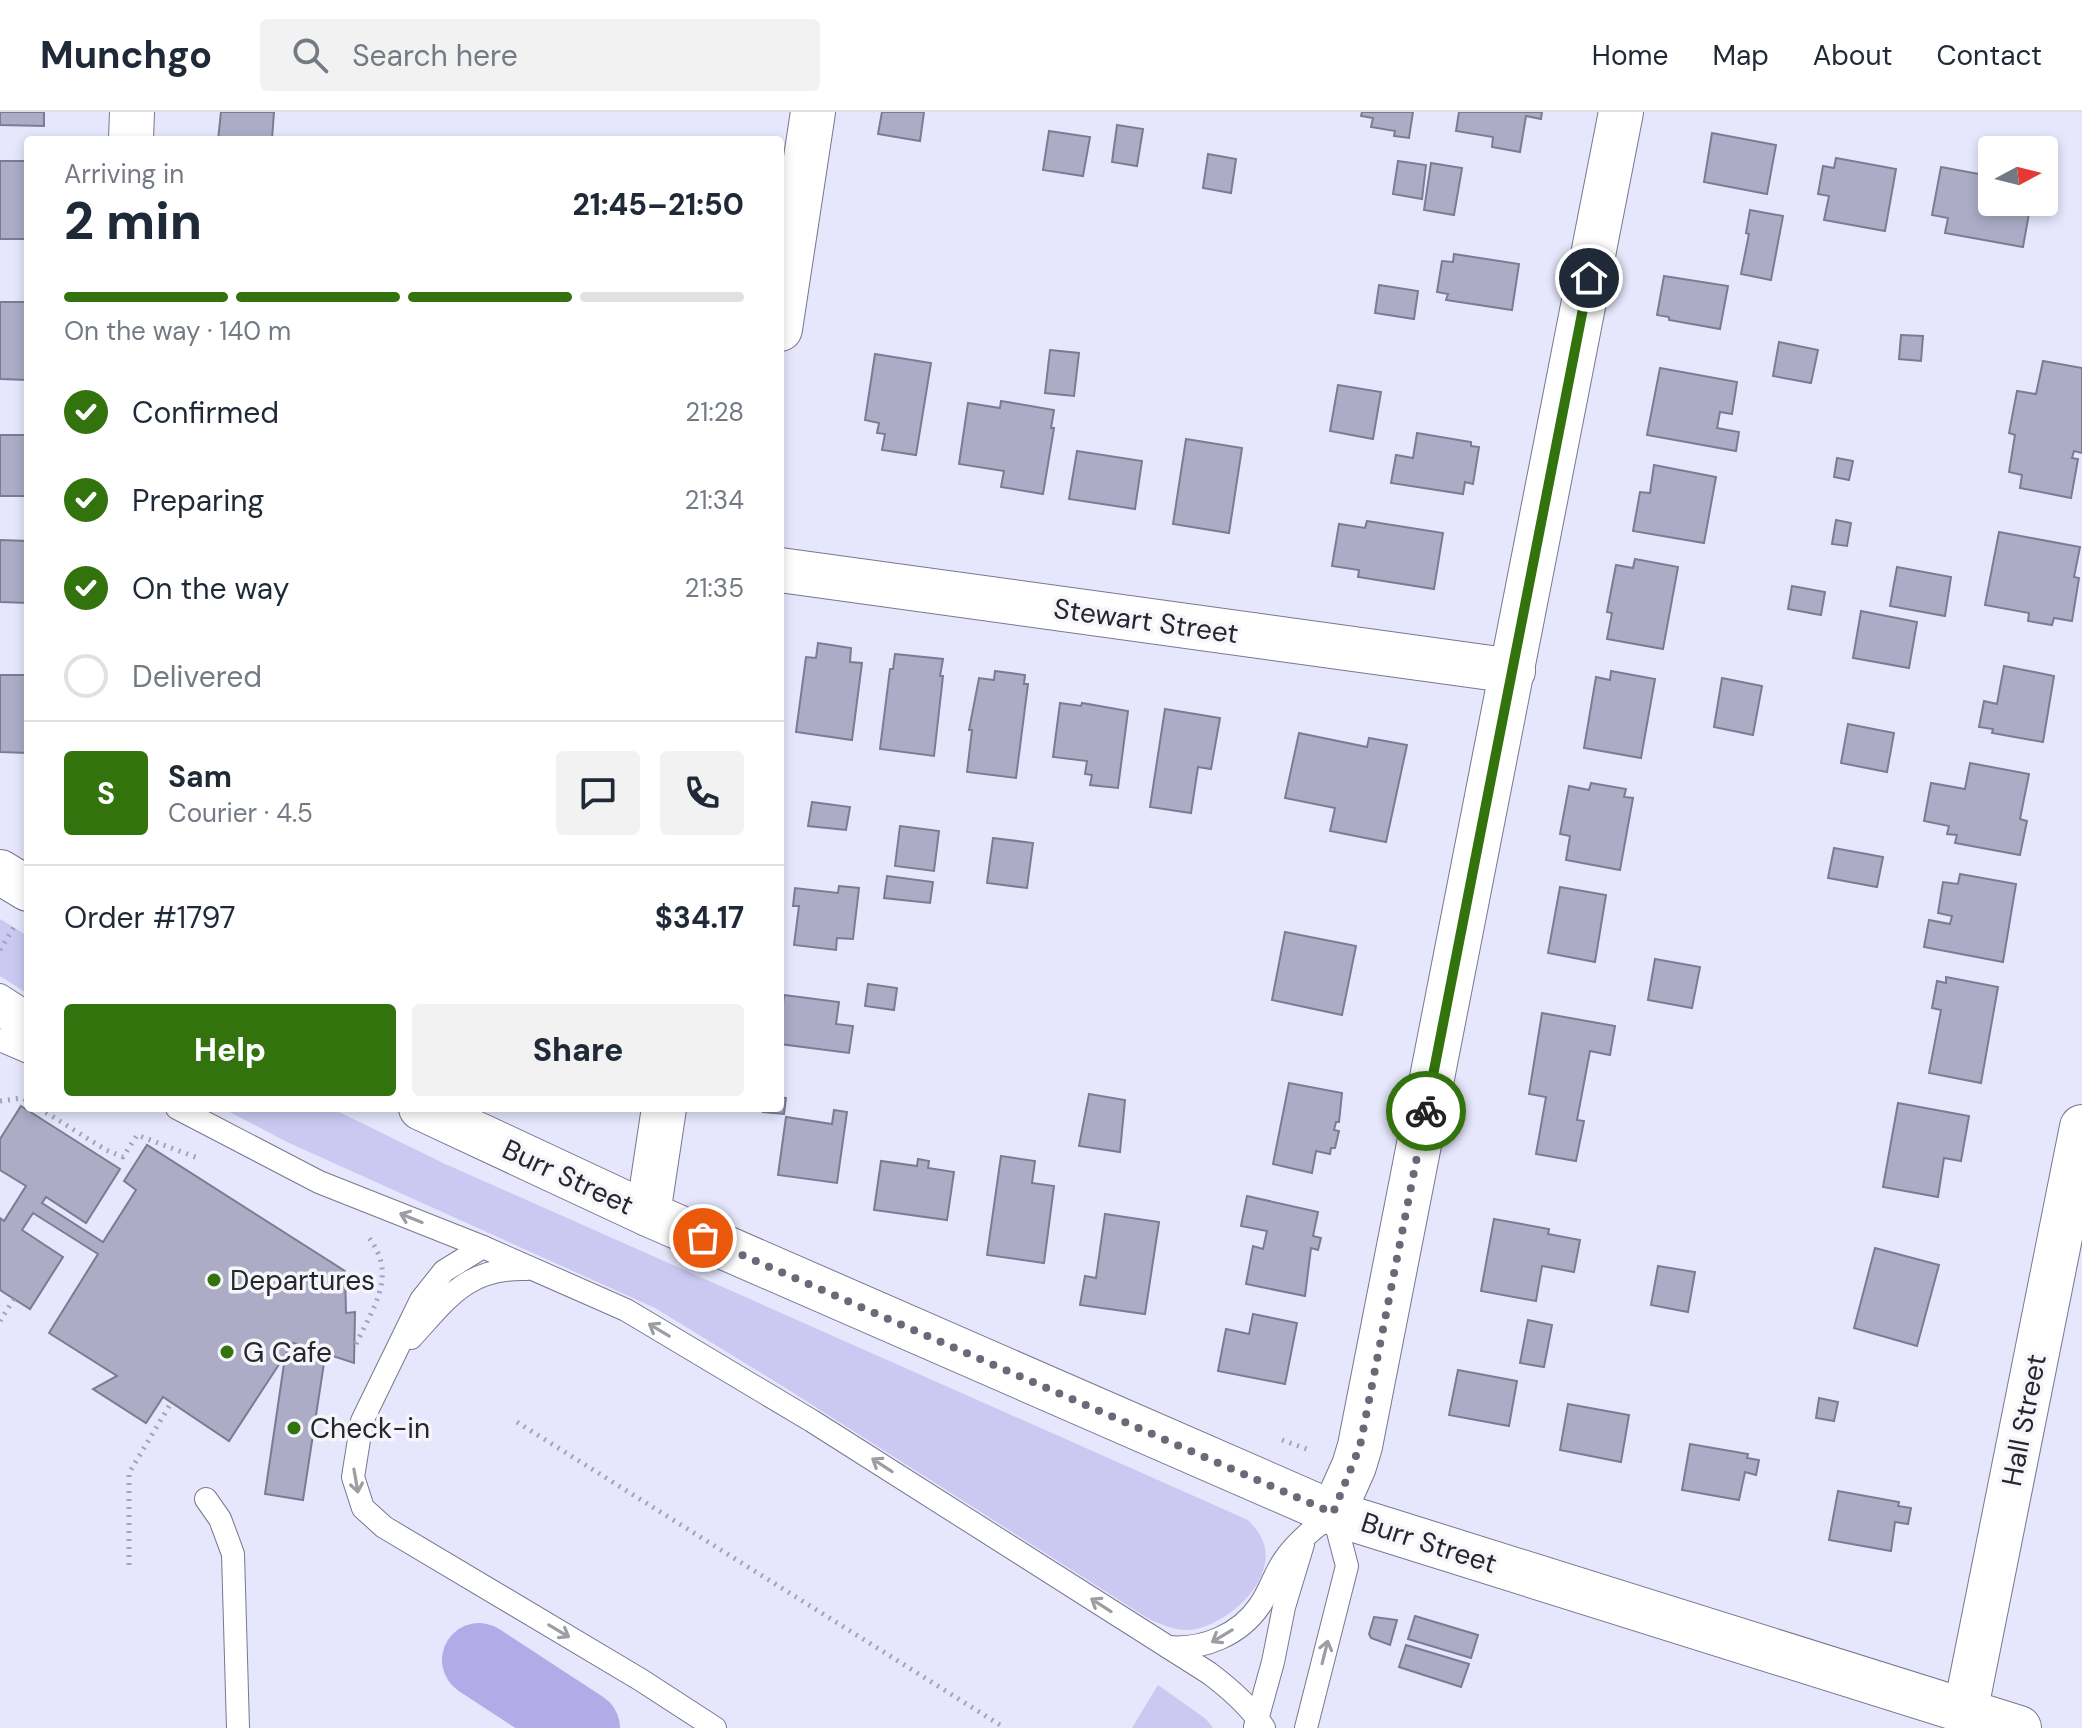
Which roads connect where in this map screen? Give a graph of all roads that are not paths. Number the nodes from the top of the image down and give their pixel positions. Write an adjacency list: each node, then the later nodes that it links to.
1 (132, 112): 4 (street)
2 (813, 112): 5 (street)
3 (1621, 112): 7 (street)
4 (131, 136)
5 (784, 303)
6 (784, 571): 7 (street, Stewart Street)
7 (1513, 671): 25 (street)
8 (0, 872): 9 (street)
9 (24, 887)
10 (0, 995): 11 (lane)
11 (24, 1010)
12 (0, 1015): 13 (lane)
13 (24, 1031)
14 (0, 1040): 15 (lane)
15 (24, 1050)
16 (182, 1112): 21 (lane, one-way to 16)
17 (430, 1112): 20 (street, Burr Street)
18 (663, 1112): 20 (street)
19 (2082, 1127): 27 (street, Hall Street)
20 (648, 1214): 25 (street, Burr Street)
21 (483, 1247): 22 (lane); 23 (lane)
22 (529, 1269): 23 (lane); 26 (lane, one-way to 22)
23 (394, 1356): 30 (lane, one-way to 30)
24 (206, 1499): 29 (lane)
25 (1320, 1524): 26 (lane, one-way to 26); 27 (street, Burr Street); 28 (lane); 31 (lane, one-way to 25)
26 (1167, 1647): 28 (lane)
27 (1965, 1713): 32 (street, Burr Street)
28 (1258, 1724)
29 (238, 1728)
30 (715, 1728)
31 (1306, 1728)
32 (2019, 1728)

